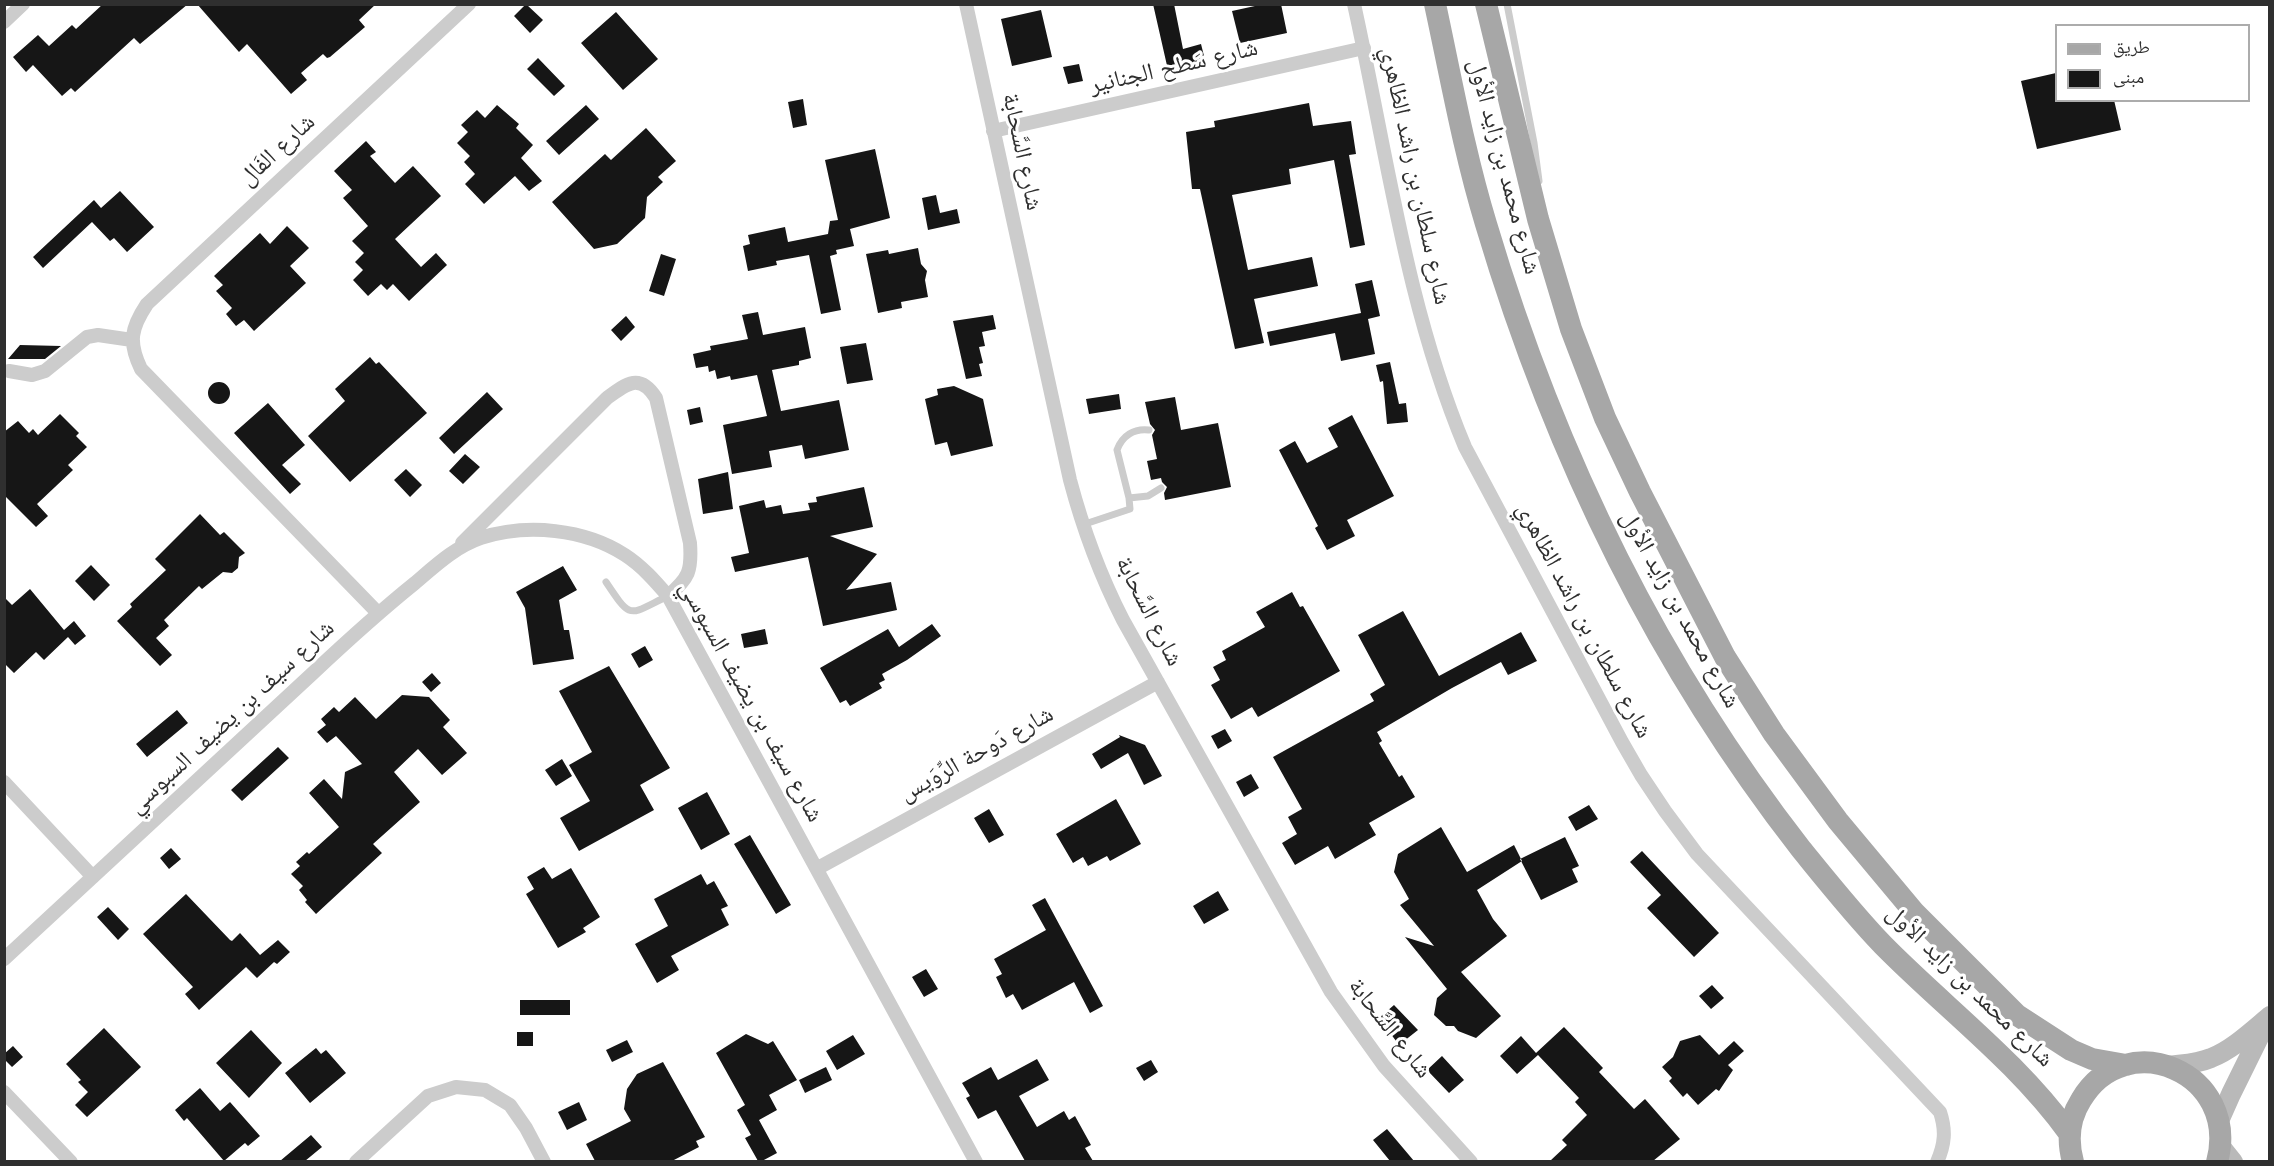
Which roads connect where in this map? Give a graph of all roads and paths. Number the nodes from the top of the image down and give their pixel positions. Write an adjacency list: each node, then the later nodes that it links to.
1 (23, 4): 8 (street)
2 (469, 4): 12 (street, شارع الفَال)
3 (966, 4): 10 (street, شارع السَّحابة)
4 (1354, 4): 9 (street, شارع سلطان بن راشد الظاهري)
5 (1435, 4): 32 (main road, شارع محمد بن زايد الأول)
6 (1486, 4): 11 (main road, شارع محمد بن زايد الأول)
7 (1507, 4): 11 (lane)
8 (4, 22)
9 (1364, 48): 10 (street, شارع سَطح الجنانير); 39 (street, شارع سلطان بن راشد الظاهري)
10 (993, 131): 17 (street, شارع السَّحابة)
11 (1538, 219): 28 (main road, شارع محمد بن زايد الأول)
12 (132, 340): 13 (street); 21 (street)
13 (9, 371)
14 (1149, 430): 16 (lane)
15 (1161, 488): 16 (lane)
16 (1130, 498): 17 (lane)
17 (1082, 525): 22 (street, شارع السَّحابة)
18 (459, 547): 20 (street, شارع سيف بن يضيف السبوسي); 20 (street); 21 (street, شارع سيف بن يضيف السبوسي)
19 (606, 582): 20 (lane)
20 (668, 596): 24 (street, شارع سيف بن يضيف السبوسي)
21 (378, 613): 25 (street, شارع سيف بن يضيف السبوسي)
22 (1158, 682): 24 (street, شارع دَوحة الرِّوَيس); 38 (street, شارع السَّحابة)
23 (4, 782): 25 (street)
24 (818, 868): 37 (street, شارع سيف بن يضيف السبوسي)
25 (93, 877): 26 (street, شارع سيف بن يضيف السبوسي)
26 (4, 959)
27 (2270, 1017): 29 (street); 31 (street)
28 (2126, 1065): 29 (main road); 32 (main road)
29 (2168, 1066): 31 (main road)
30 (4, 1092): 34 (street)
31 (2219, 1121): 33 (main road)
32 (2069, 1133): 40 (main road)
33 (2224, 1156)
34 (71, 1161)
35 (356, 1161): 36 (street)
36 (544, 1161)
37 (976, 1161)
38 (1471, 1161)
39 (1937, 1161)
40 (2072, 1161)

